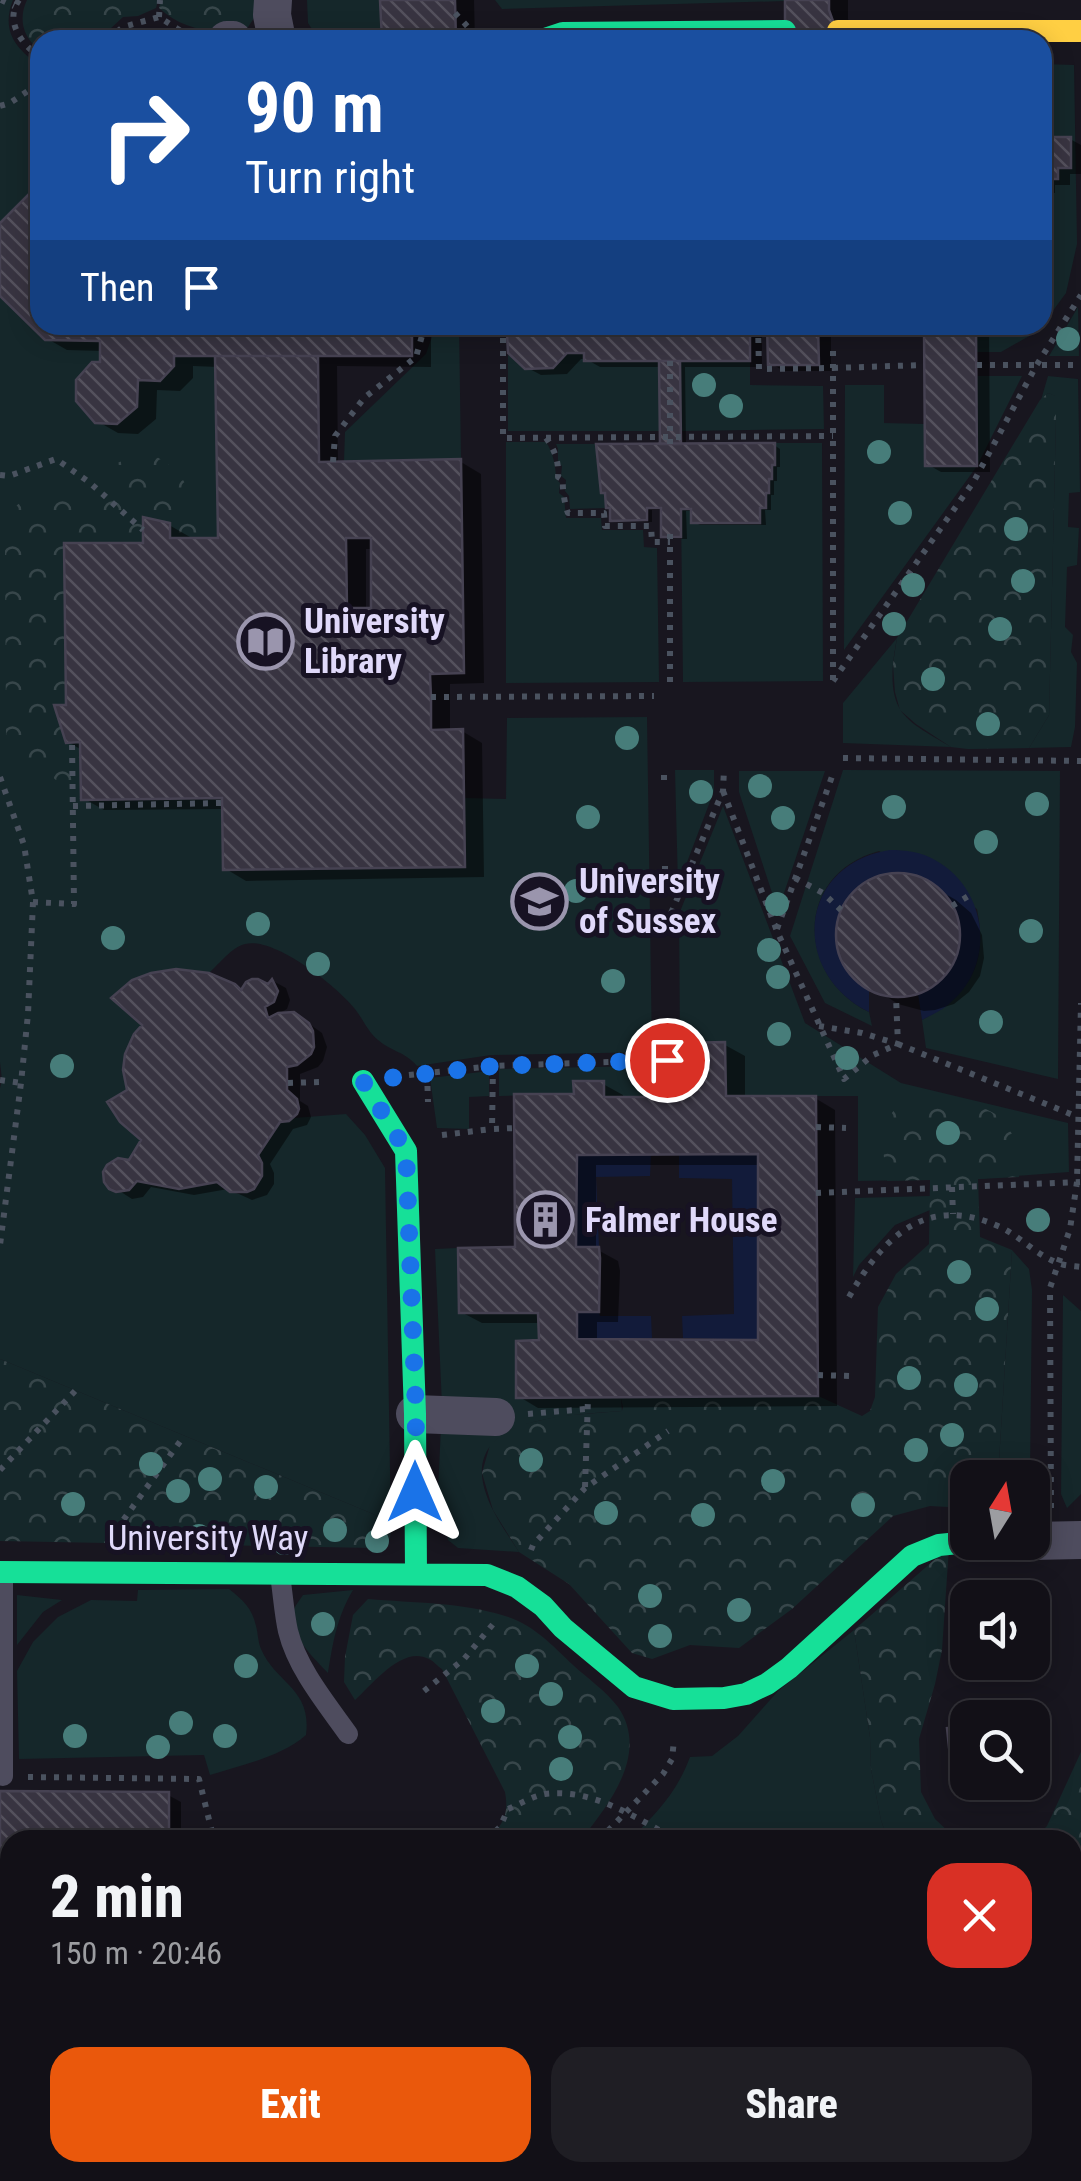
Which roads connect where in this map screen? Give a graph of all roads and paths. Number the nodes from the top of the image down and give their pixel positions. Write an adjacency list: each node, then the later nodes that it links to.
1 (2, 0): 4 (path)
2 (160, 0): 6 (path)
3 (272, 0): 10 (street)
4 (17, 3): 13 (path)
5 (455, 13): 11 (path)
6 (159, 17): 8 (path); 9 (path)
7 (847, 20): 12 (street)
8 (119, 30)
9 (179, 30)
10 (275, 30)
11 (471, 30)
12 (1081, 30)
13 (30, 50)
14 (30, 89): 15 (path)
15 (0, 106)
16 (1081, 295): 25 (path)
17 (422, 335): 30 (path)
18 (503, 335): 28 (path)
19 (758, 335): 26 (path)
20 (832, 352): 26 (path)
21 (670, 362): 29 (path)
22 (1081, 364): 25 (path)
23 (923, 365): 26 (path)
24 (977, 365): 25 (path)
25 (1036, 366): 27 (path)
26 (833, 368): 27 (path)
27 (833, 436): 29 (path)
28 (546, 438): 29 (path); 34 (path)
29 (670, 441)
30 (333, 462)
31 (0, 474): 33 (path)
32 (670, 526): 34 (path)
33 (142, 530)
34 (670, 542): 35 (path)
35 (670, 682)
36 (654, 696): 37 (path)
37 (430, 697)
38 (72, 742): 46 (path)
39 (843, 758): 40 (path)
40 (1081, 761)
41 (724, 770): 44 (path)
42 (834, 771): 49 (path)
43 (0, 777): 51 (path)
44 (723, 791): 54 (path); 55 (path)
45 (222, 803): 46 (path)
46 (73, 806): 51 (path)
47 (664, 866): 48 (path)
48 (666, 878)
49 (795, 878): 53 (path); 55 (path)
50 (970, 895): 52 (path)
51 (32, 902): 64 (path)
52 (952, 906)
53 (841, 910)
54 (666, 925)
55 (776, 931): 58 (path)
56 (896, 997): 59 (path)
57 (1081, 1003): 66 (path)
58 (819, 1026): 59 (path); 59 (path)
59 (898, 1044): 66 (path)
60 (667, 1060): 61 (path)
61 (493, 1066): 63 (path); 70 (path)
62 (0, 1080): 64 (path)
63 (363, 1081): 65 (path); 85 (street)
64 (21, 1083): 76 (path)
65 (288, 1083)
66 (1078, 1117): 72 (path)
67 (816, 1127): 69 (path)
68 (514, 1128): 70 (path)
69 (846, 1128)
70 (492, 1129): 71 (path)
71 (436, 1136)
72 (1079, 1182): 73 (path); 77 (path)
73 (952, 1186): 74 (path); 75 (path)
74 (816, 1194)
75 (953, 1214): 77 (path); 79 (path)
76 (0, 1245)
77 (1058, 1264): 78 (path); 92 (path)
78 (1081, 1267)
79 (849, 1297)
80 (818, 1376): 81 (path)
81 (850, 1376)
82 (75, 1391): 89 (path)
83 (588, 1398): 84 (path)
84 (586, 1409): 86 (path); 90 (path)
85 (416, 1414): 86 (street); 97 (street)
86 (496, 1417)
87 (668, 1431): 90 (path)
88 (184, 1436): 91 (path)
89 (0, 1470)
90 (585, 1488): 94 (path)
91 (110, 1538)
92 (1055, 1540)
93 (950, 1542): 100 (street)
94 (529, 1556)
95 (2, 1572): 96 (street, University Way); 102 (lane)
96 (280, 1573): 97 (street, University Way); 101 (lane)
97 (416, 1574): 100 (street, University Way)
98 (505, 1610): 99 (path)
99 (424, 1691)
100 (684, 1699): 103 (path)
101 (348, 1734)
102 (3, 1776): 104 (path)
103 (626, 1812): 105 (path); 106 (path); 107 (path)
104 (212, 1830)
105 (496, 1830)
106 (609, 1830)
107 (659, 1830)

